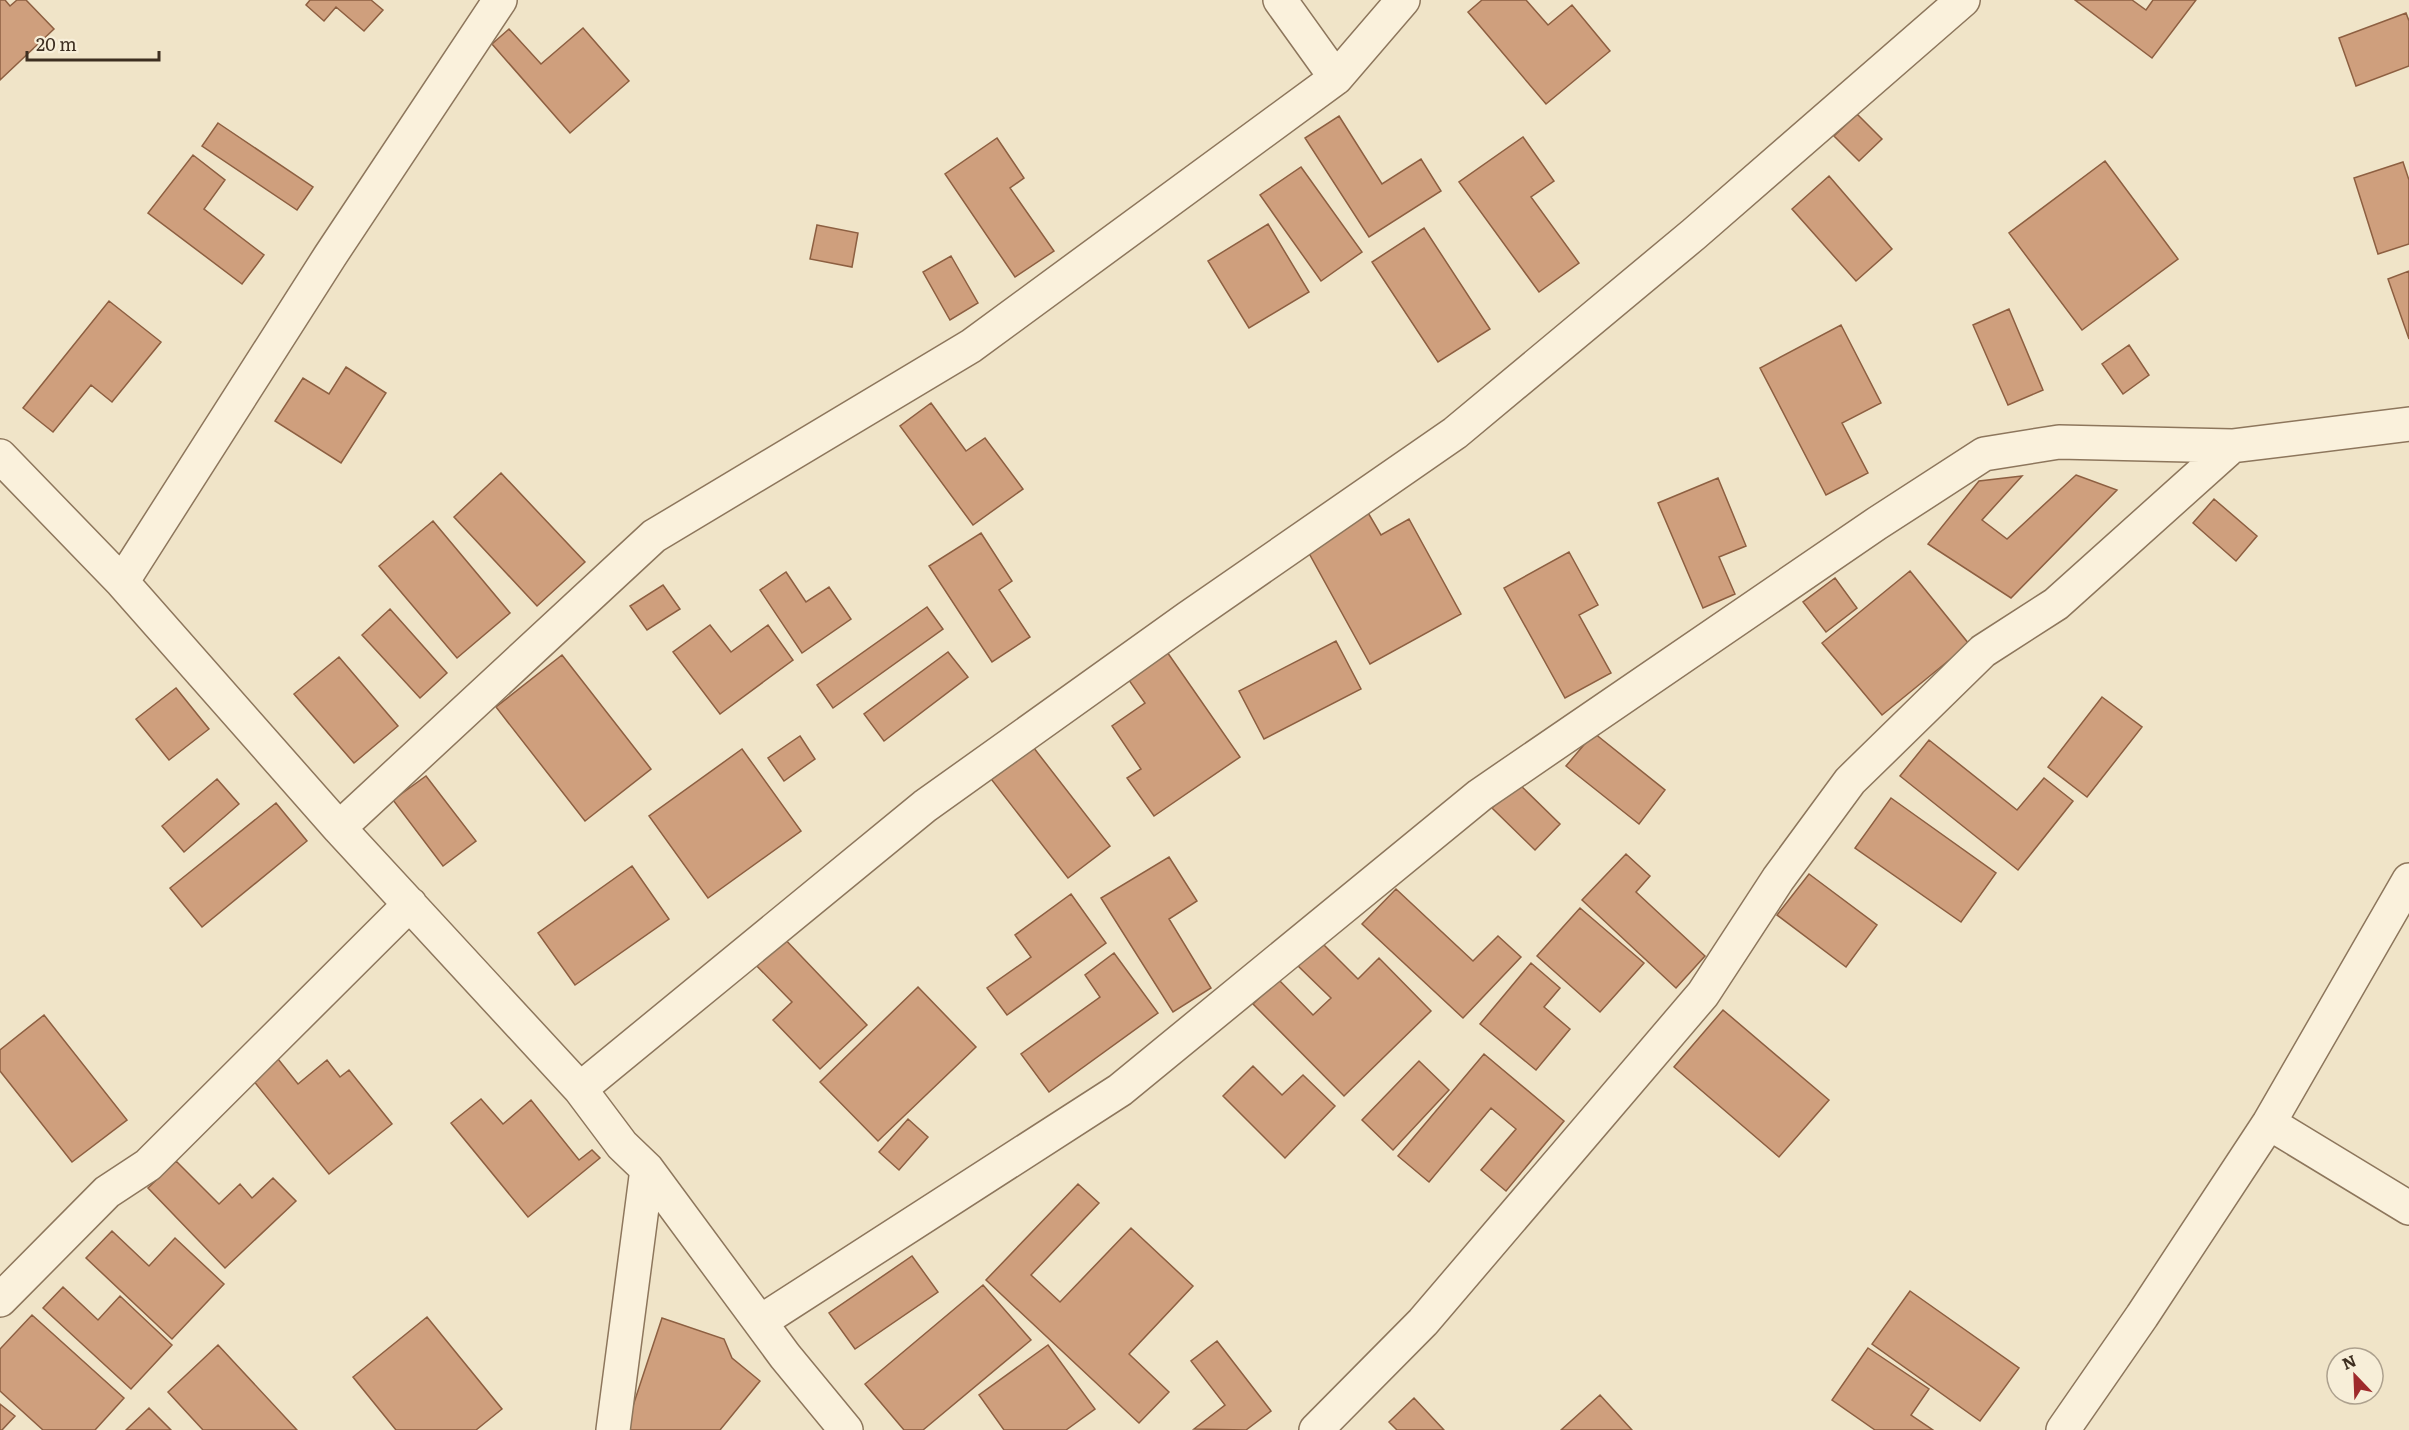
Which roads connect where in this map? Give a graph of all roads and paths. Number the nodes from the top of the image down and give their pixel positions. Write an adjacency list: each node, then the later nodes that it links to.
1 (500, 0): 9 (street)
2 (1280, 0): 5 (street)
3 (1403, 0): 5 (street)
4 (1963, 0): 13 (street)
5 (1335, 78): 10 (street)
6 (2409, 424): 7 (street)
7 (2232, 446): 18 (street); 21 (street)
8 (0, 456): 9 (street)
9 (122, 582): 10 (street)
10 (339, 828): 12 (street)
11 (2409, 880): 14 (street)
12 (410, 904): 13 (street); 17 (street)
13 (580, 1089): 15 (street)
14 (2269, 1123): 16 (street); 22 (street)
15 (646, 1169): 18 (street); 19 (street)
16 (2409, 1208)
17 (0, 1300)
18 (760, 1322): 20 (street)
19 (613, 1430)
20 (846, 1430)
21 (1316, 1430)
22 (2063, 1430)

